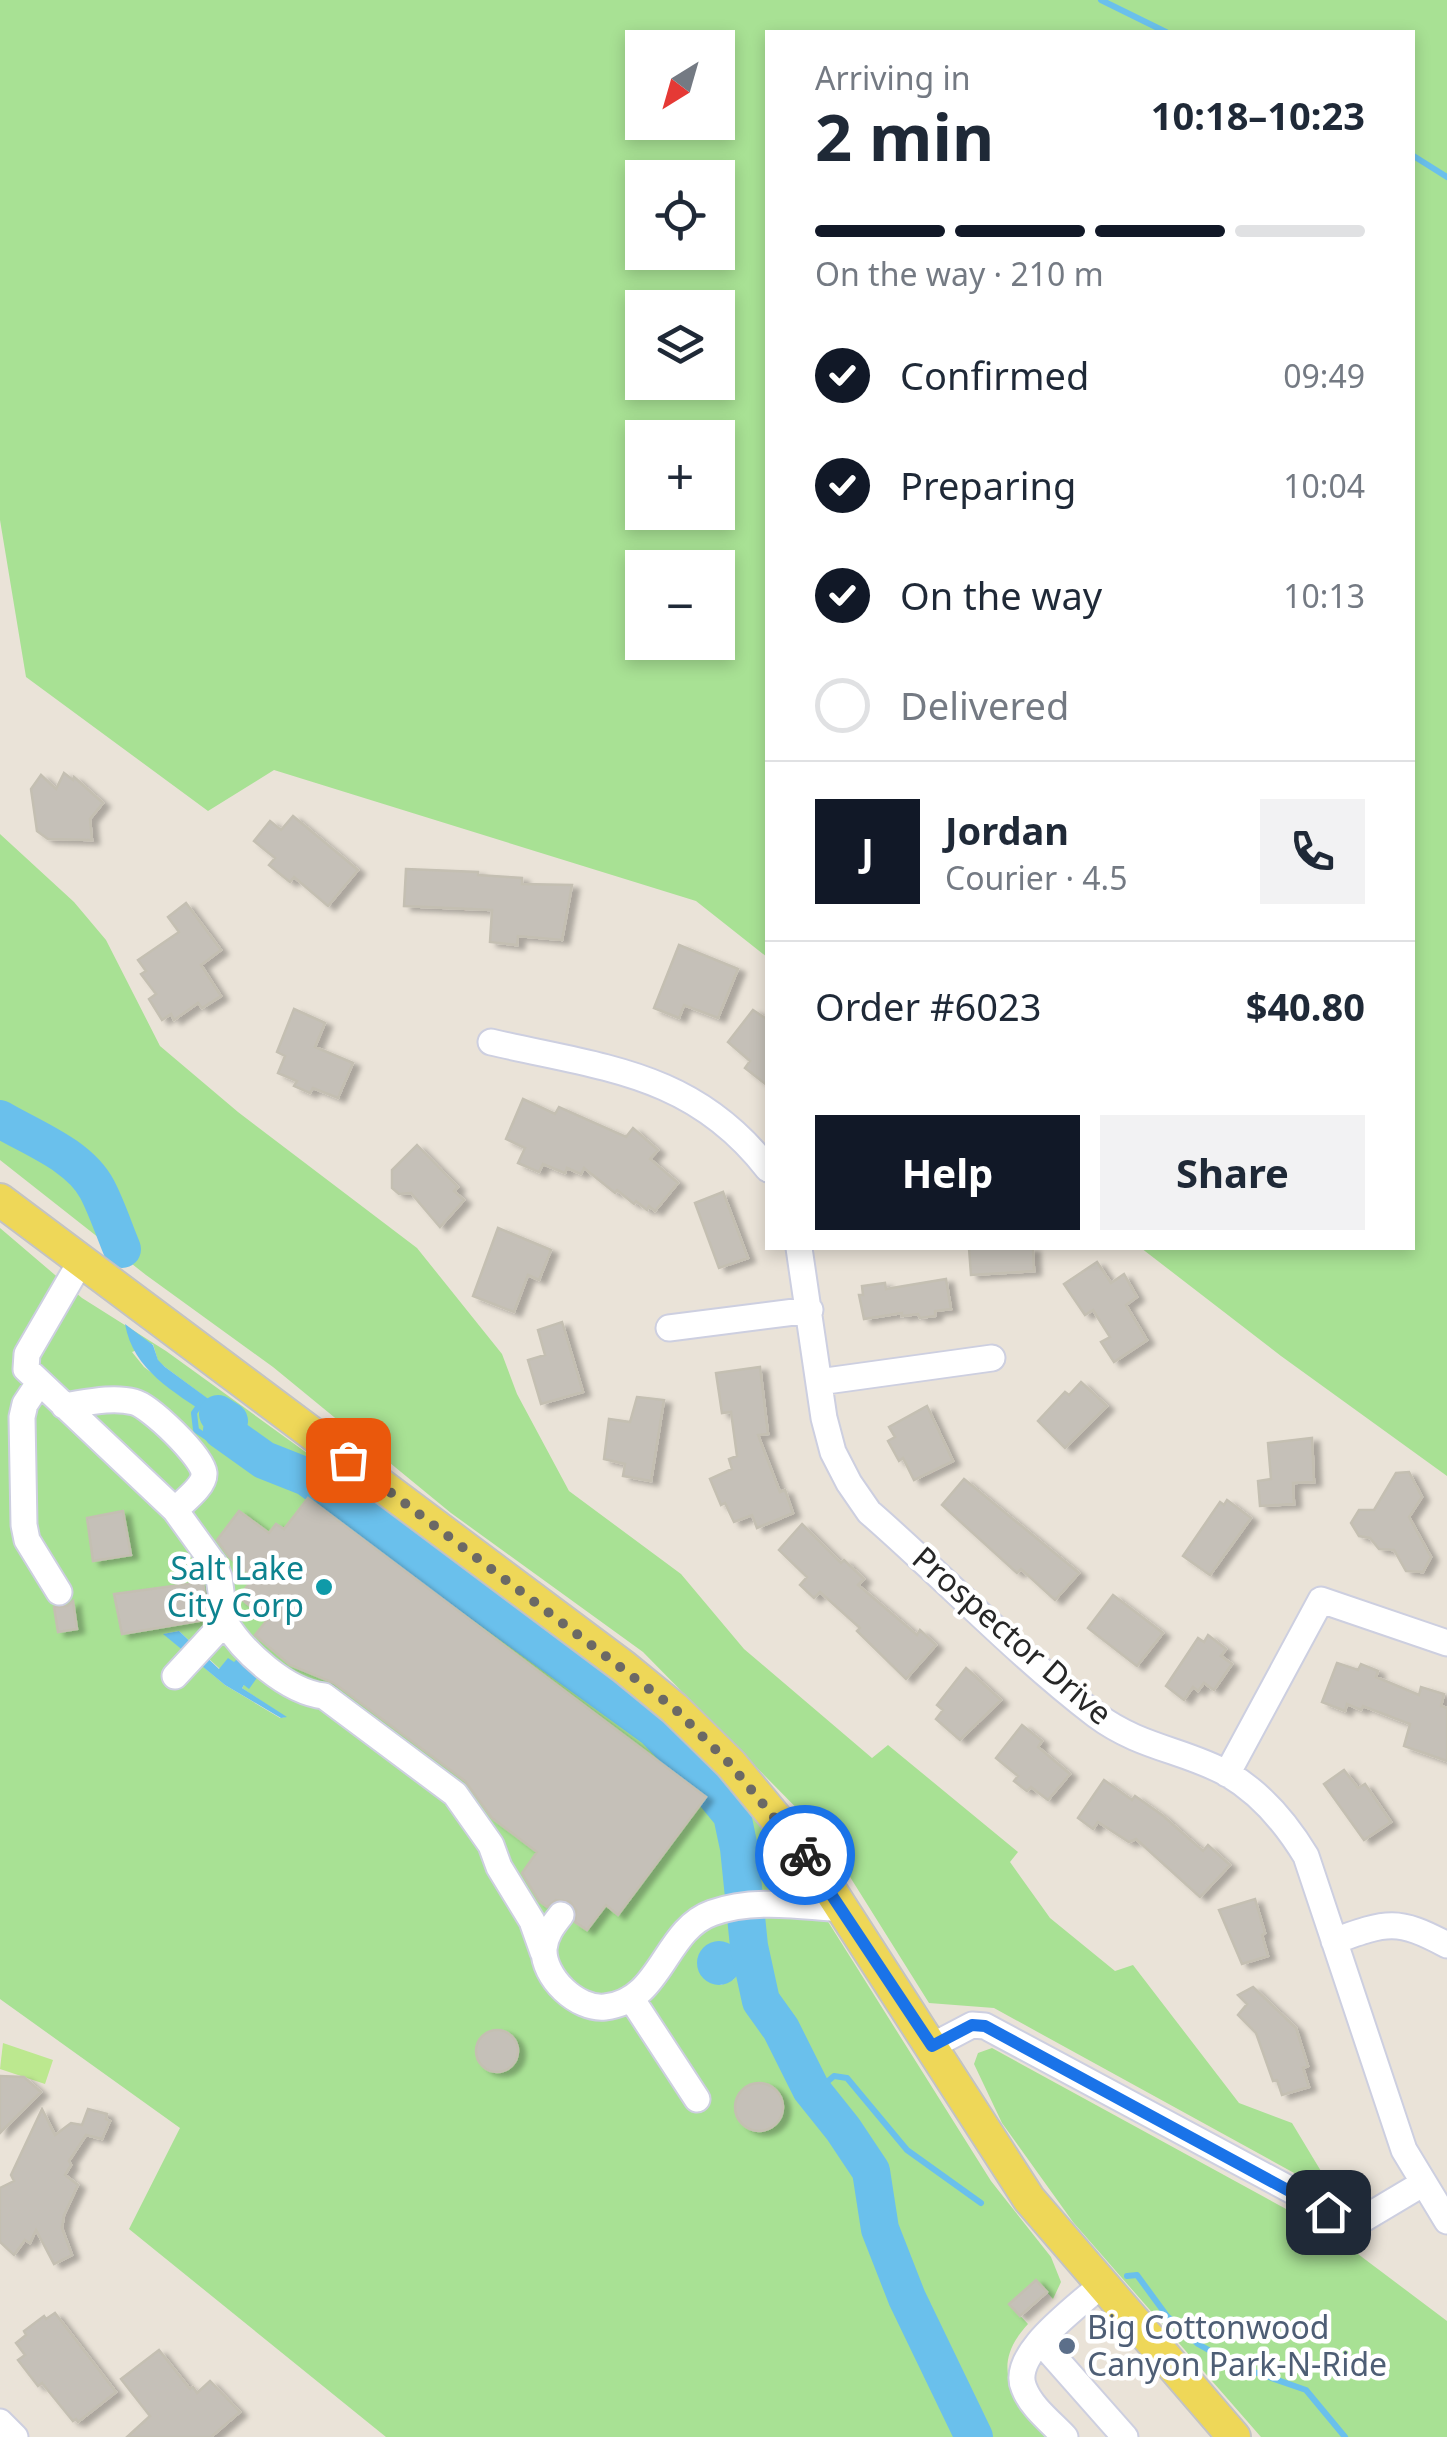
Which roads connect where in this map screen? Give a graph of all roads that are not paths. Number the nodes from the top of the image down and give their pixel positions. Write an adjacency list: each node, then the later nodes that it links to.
1 (491, 1042): 2 (street)
2 (765, 1166)
3 (0, 1200): 5 (main road)
4 (799, 1250): 6 (street, Prospector Drive)
5 (82, 1261): 10 (street); 18 (main road)
6 (810, 1310): 7 (street); 9 (street, Prospector Drive)
7 (668, 1328)
8 (992, 1358): 9 (street)
9 (819, 1382): 17 (street, Prospector Drive)
10 (39, 1383): 11 (street); 13 (street)
11 (64, 1406): 12 (street); 12 (street)
12 (176, 1510): 14 (street)
13 (58, 1592)
14 (224, 1622): 16 (street); 22 (street)
15 (1447, 1643): 17 (street)
16 (188, 1662)
17 (1227, 1774): 20 (street, Prospector Drive)
18 (843, 1909): 23 (street); 24 (main road)
19 (561, 1915): 22 (street)
20 (1334, 1941): 21 (street); 26 (street, Prospector Drive)
21 (1447, 1945)
22 (544, 1952): 23 (street)
23 (630, 1998): 25 (street)
24 (932, 2046): 26 (street); 28 (main road)
25 (697, 2099)
26 (1422, 2184): 27 (street, Prospector Drive)
27 (1447, 2221)
28 (1101, 2286): 29 (street); 34 (main road)
29 (1040, 2342): 32 (street); 33 (street)
30 (0, 2422): 31 (street)
31 (15, 2437)
32 (1065, 2437)
33 (1124, 2437)
34 (1234, 2437)

